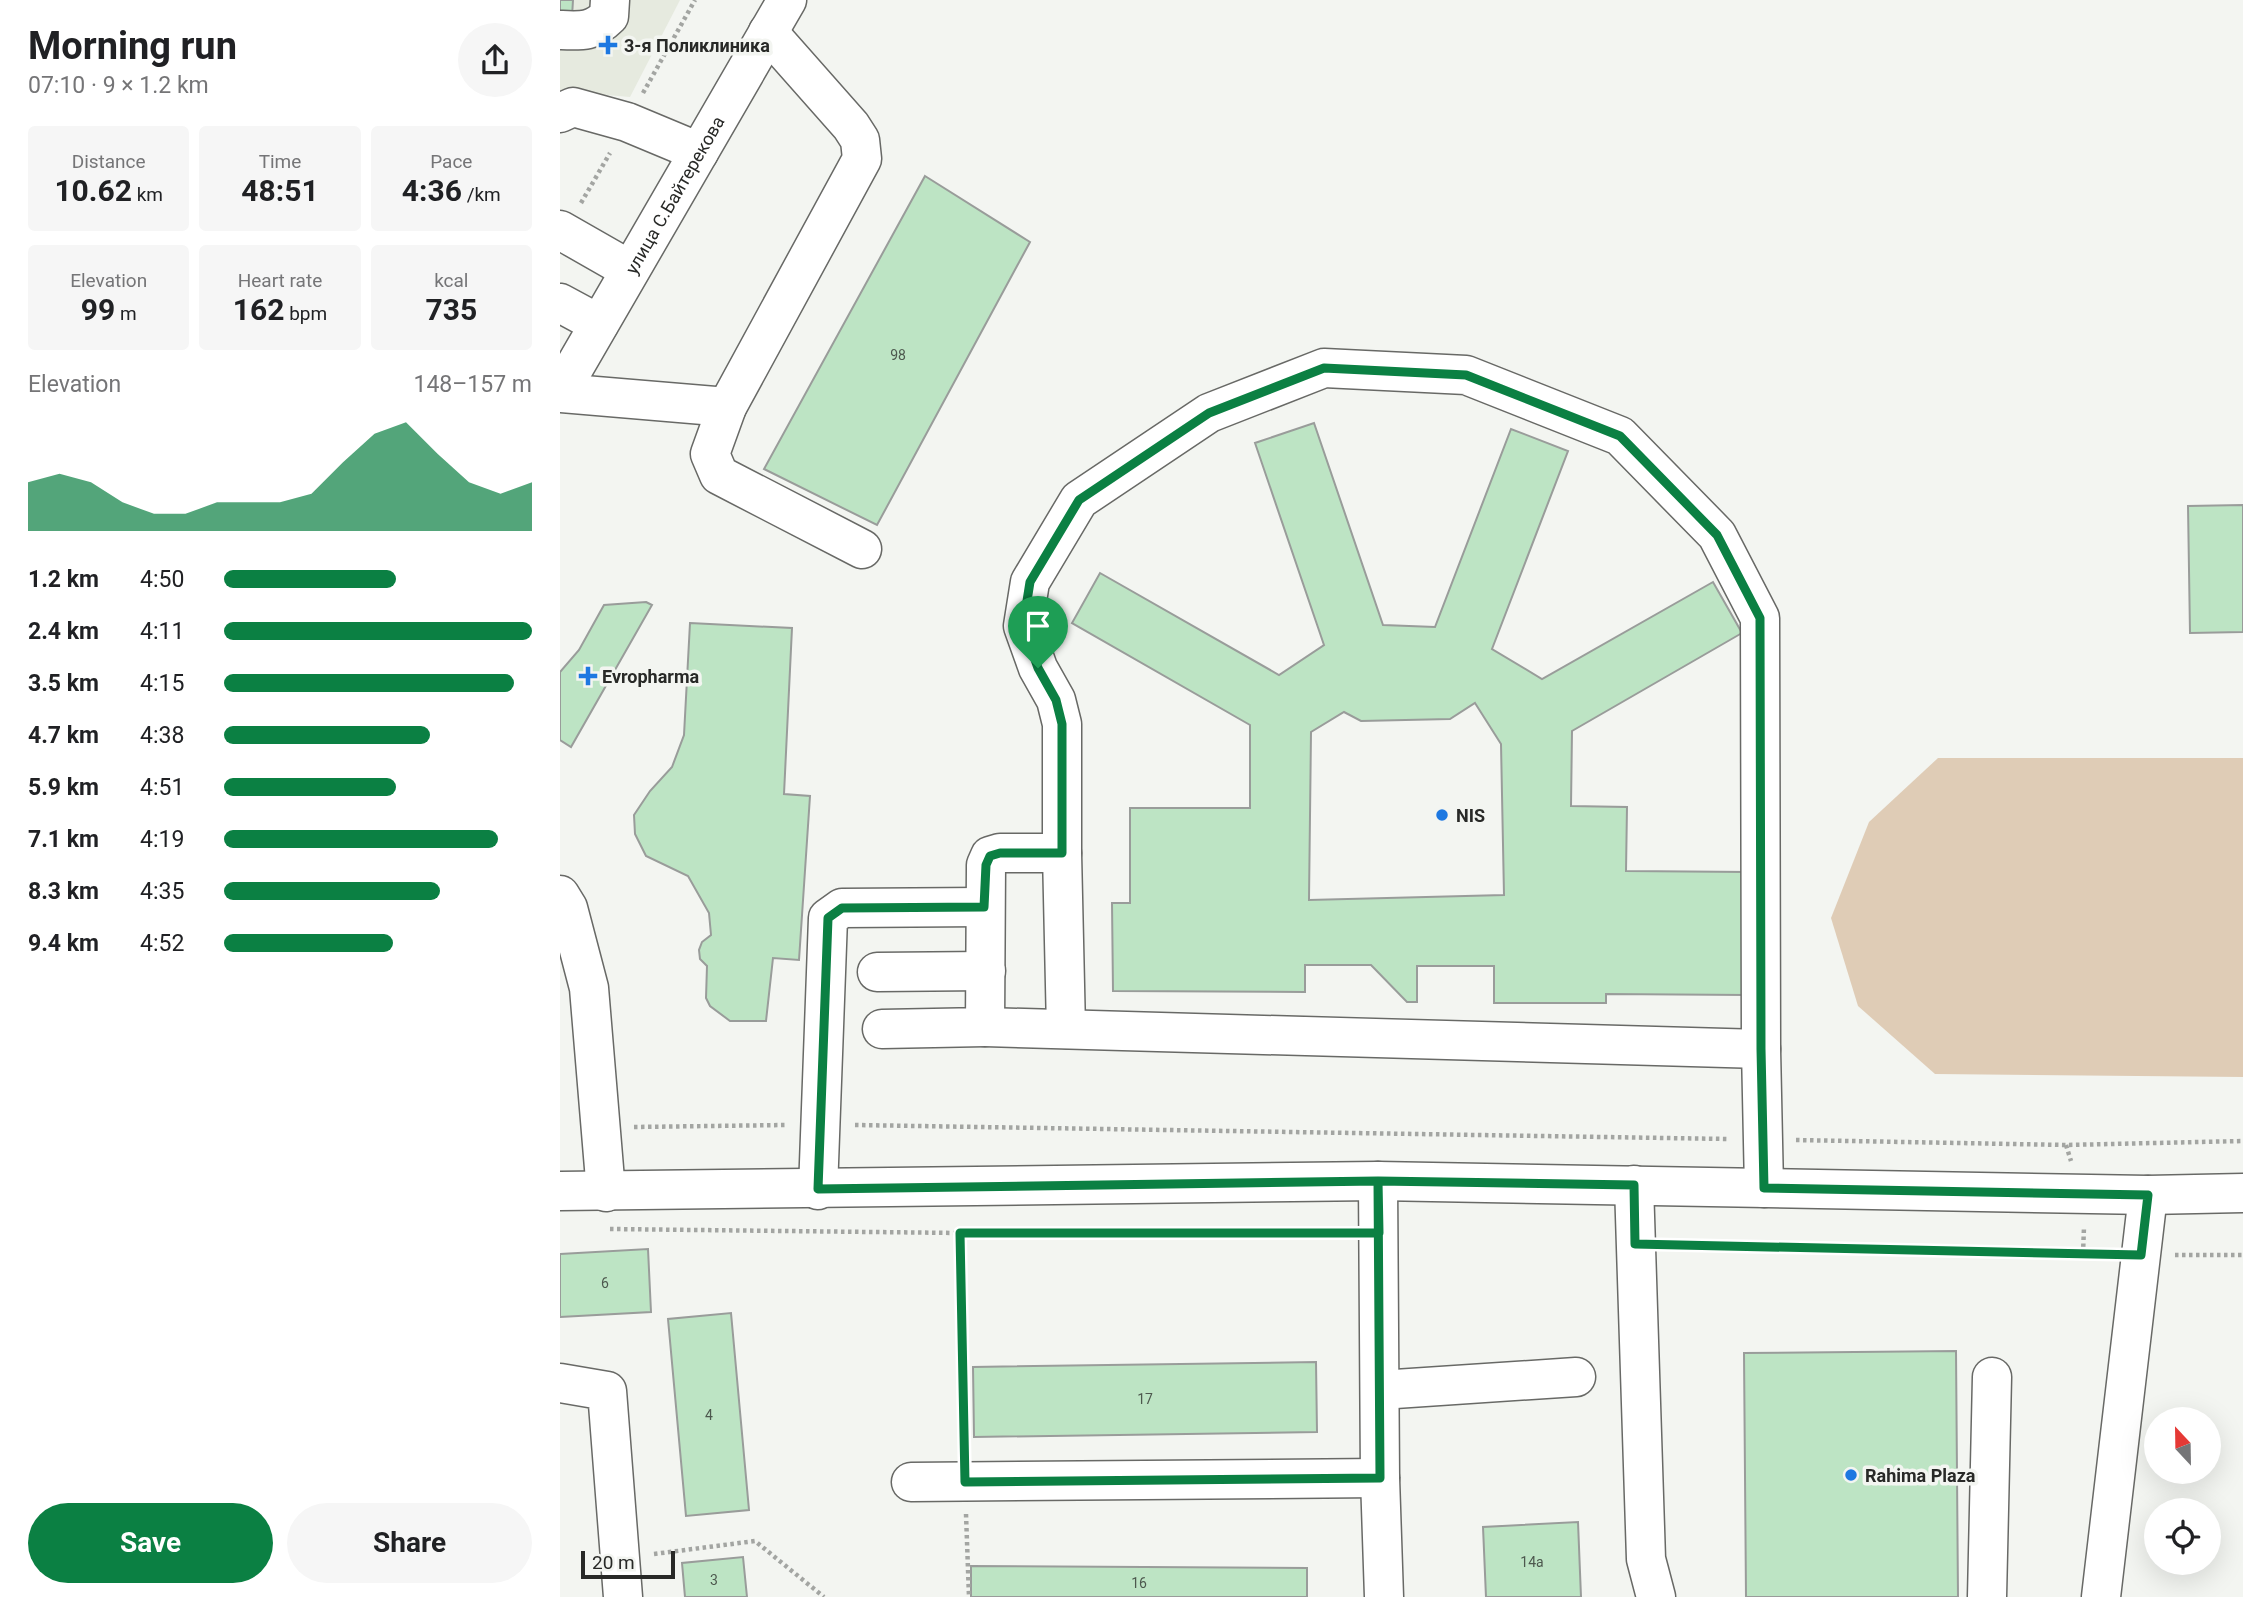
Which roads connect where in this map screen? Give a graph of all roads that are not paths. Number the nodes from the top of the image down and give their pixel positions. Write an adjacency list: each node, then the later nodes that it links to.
1 (610, 0): 3 (street)
2 (778, 16): 5 (street, улица С.Байтерекова); 11 (street)
3 (560, 30)
4 (560, 113): 5 (street)
5 (699, 152): 7 (street, улица С.Байтерекова)
6 (560, 230): 7 (street)
7 (630, 270): 9 (street, улица С.Байтерекова)
8 (560, 303): 9 (street)
9 (599, 324): 10 (street, улица С.Байтерекова)
10 (560, 393): 11 (street)
11 (727, 407): 12 (street)
12 (862, 550)
13 (1062, 853): 15 (street); 20 (street); 21 (street)
14 (560, 895): 29 (street)
15 (984, 907): 16 (street); 25 (street)
16 (986, 971): 17 (street); 18 (street)
17 (877, 972)
18 (985, 1027): 19 (street); 20 (street)
19 (882, 1029)
20 (1066, 1029): 21 (street)
21 (1761, 1049): 24 (street)
22 (1378, 1181): 23 (street); 25 (street); 33 (street)
23 (1634, 1185): 24 (street); 38 (street)
24 (1764, 1188): 28 (street)
25 (818, 1189): 29 (street)
26 (560, 1191): 29 (street)
27 (2243, 1193): 28 (street)
28 (2148, 1195): 40 (street)
29 (604, 1210)
30 (1576, 1377): 33 (street)
31 (1992, 1377): 39 (street)
32 (560, 1382): 36 (street)
33 (1380, 1390): 34 (street)
34 (1380, 1478): 35 (street); 37 (street)
35 (911, 1482)
36 (623, 1597)
37 (1384, 1597)
38 (1656, 1597)
39 (1987, 1597)
40 (2101, 1597)

